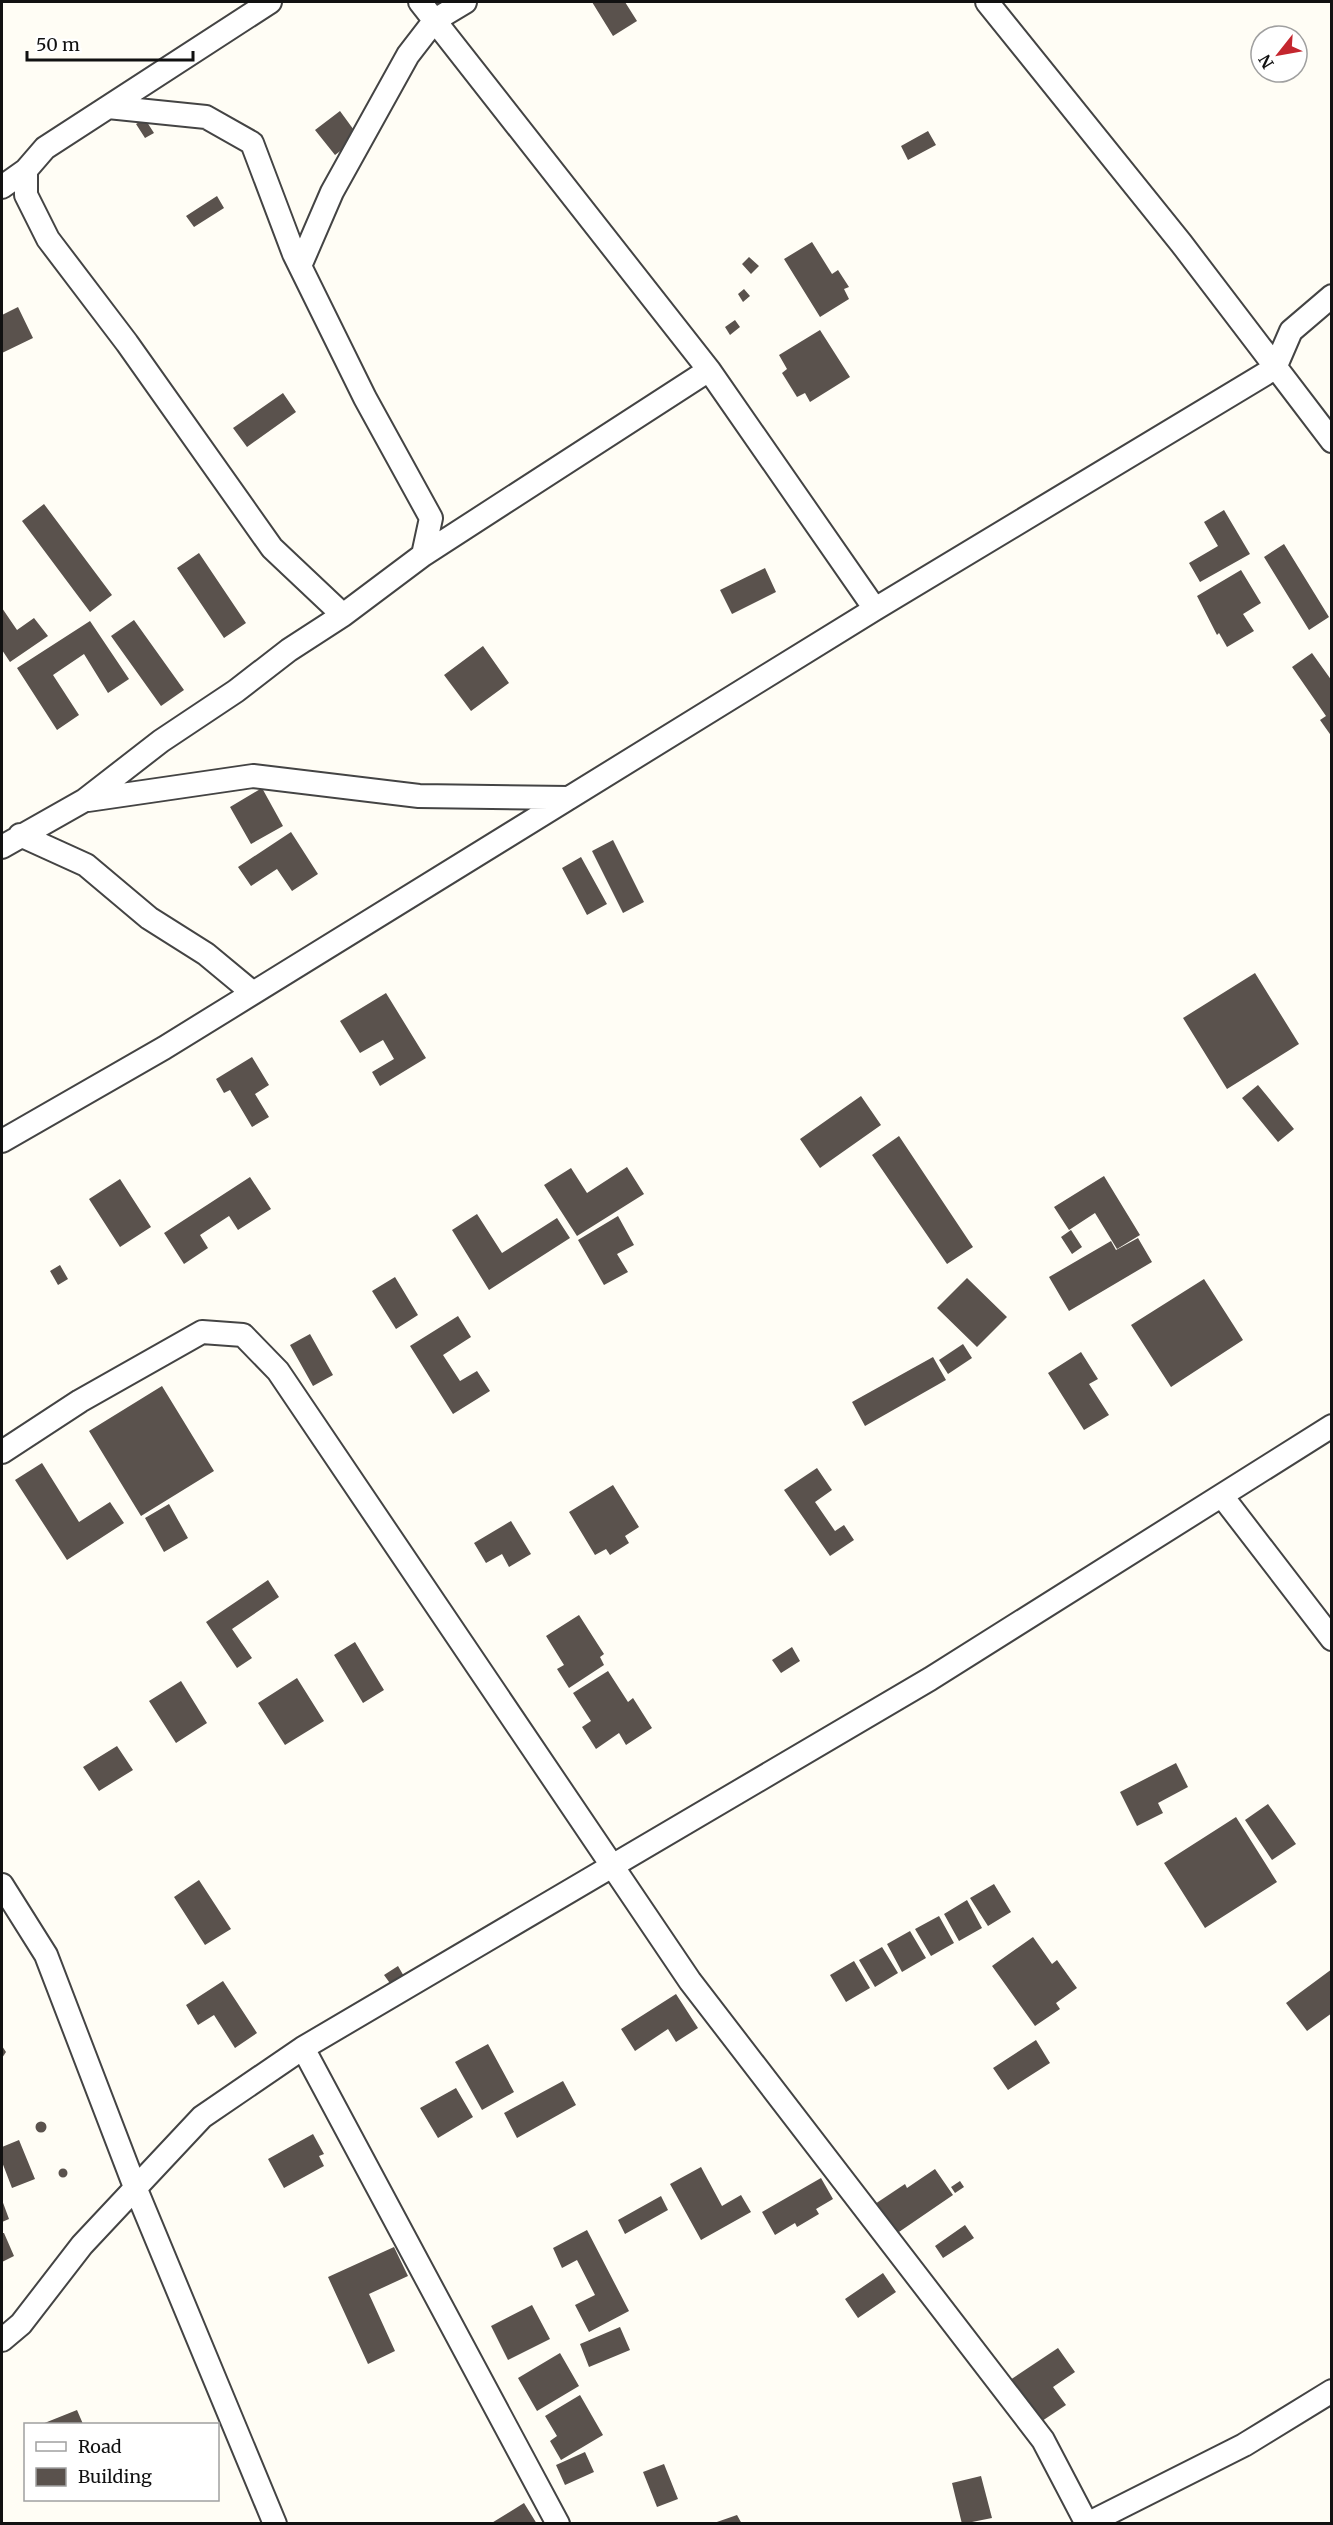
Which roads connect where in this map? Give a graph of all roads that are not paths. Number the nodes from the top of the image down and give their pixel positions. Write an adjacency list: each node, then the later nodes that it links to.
1 (270, 2): 6 (street)
2 (420, 2): 5 (street)
3 (465, 2): 5 (street)
4 (987, 2): 11 (street)
5 (435, 20): 9 (street); 12 (street)
6 (108, 107): 7 (street); 9 (street)
7 (26, 170): 8 (street); 16 (street)
8 (2, 187)
9 (300, 266): 14 (street)
10 (1332, 297): 11 (street)
11 (1275, 368): 13 (street); 15 (street)
12 (709, 370): 14 (street); 15 (street)
13 (1332, 441)
14 (423, 555): 16 (street)
15 (875, 609): 17 (street)
16 (342, 615): 18 (street)
17 (569, 798): 18 (street); 20 (street)
18 (85, 800): 19 (street)
19 (11, 841): 20 (street)
20 (253, 993): 21 (street)
21 (2, 1141)
22 (1332, 1426): 24 (street)
23 (2, 1452): 26 (street)
24 (1222, 1496): 25 (street); 26 (street)
25 (1332, 1638)
26 (612, 1866): 28 (street); 34 (street)
27 (2, 1885): 29 (street)
28 (303, 2048): 29 (street); 33 (street)
29 (135, 2187): 30 (street); 32 (street)
30 (2, 2340)
31 (1332, 2391): 34 (street)
32 (275, 2523)
33 (558, 2523)
34 (1087, 2523)

